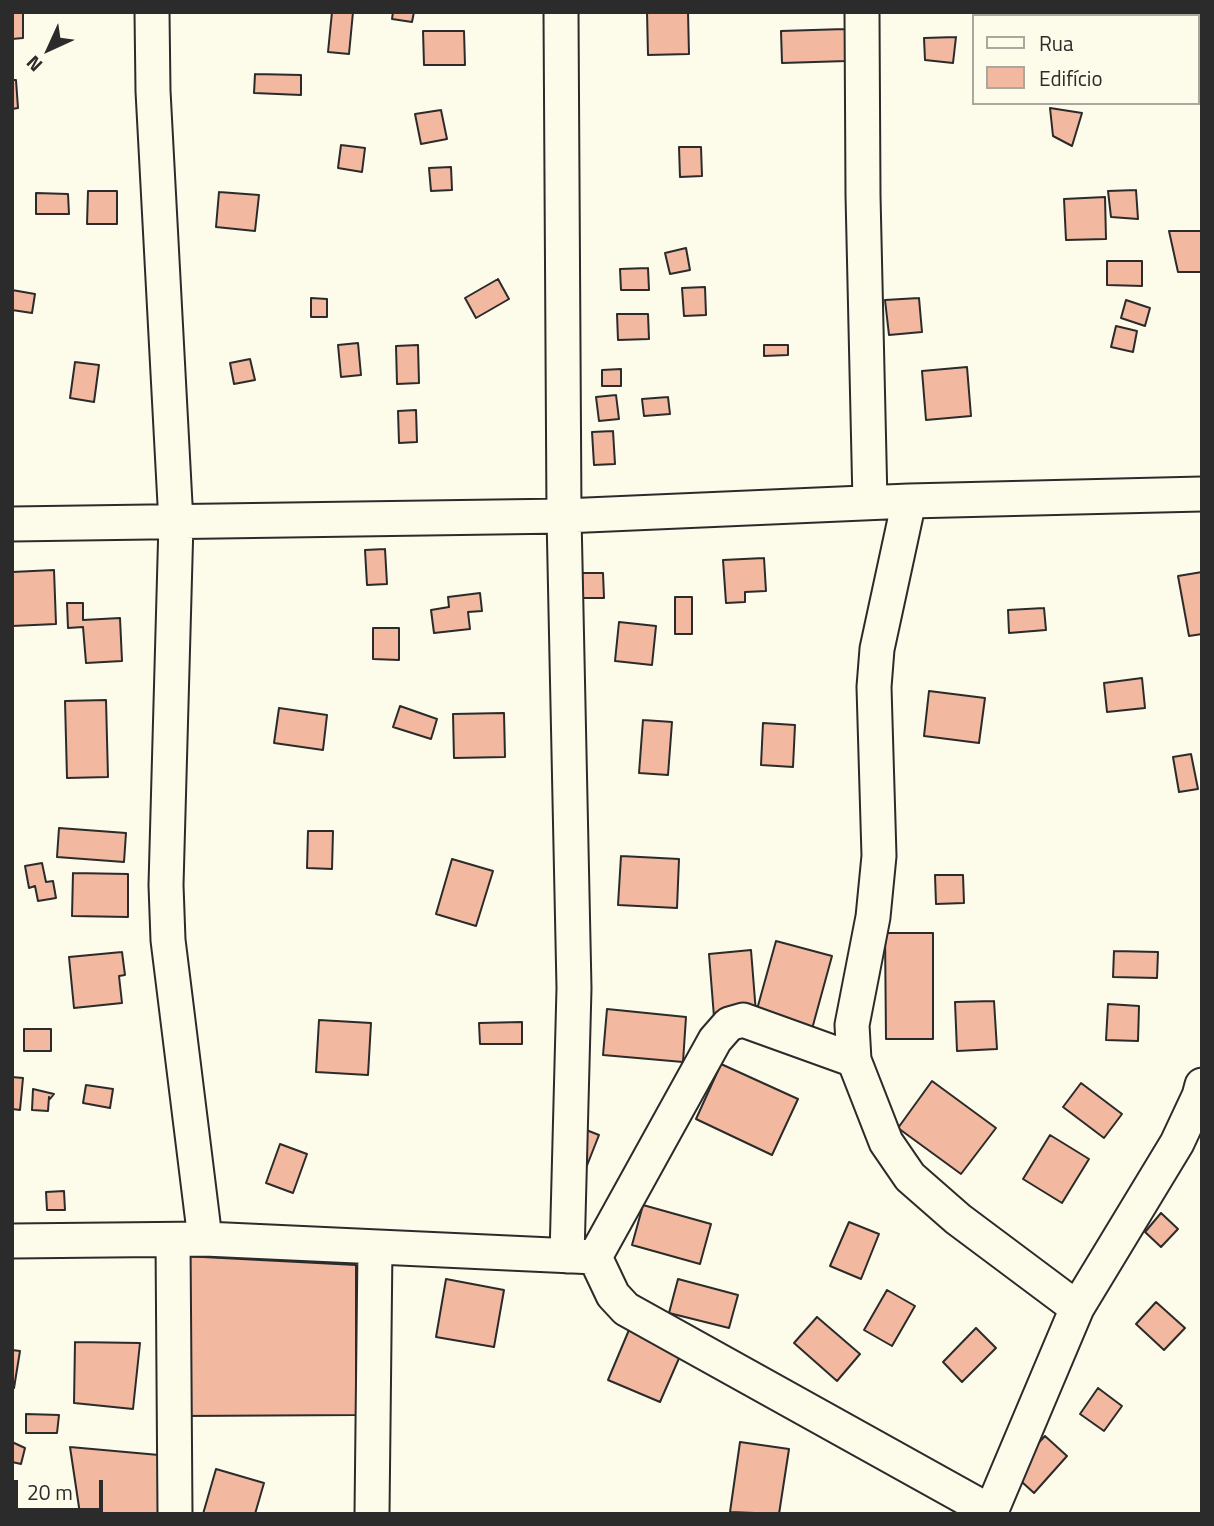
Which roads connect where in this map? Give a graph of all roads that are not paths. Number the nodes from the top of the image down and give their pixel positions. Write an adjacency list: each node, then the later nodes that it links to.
1 (152, 12): 8 (street)
2 (561, 12): 7 (street)
3 (862, 12): 6 (street)
4 (1202, 494): 5 (street)
5 (909, 501): 6 (street); 10 (street)
6 (870, 502): 7 (street)
7 (565, 516): 8 (street); 15 (street)
8 (176, 523): 9 (street); 12 (street)
9 (12, 524)
10 (854, 1060): 15 (street); 16 (street)
11 (1202, 1085): 16 (street)
12 (189, 1240): 13 (street); 14 (street); 18 (street)
13 (12, 1241)
14 (375, 1247): 15 (street); 19 (street)
15 (581, 1256): 17 (street)
16 (1077, 1308): 17 (street)
17 (990, 1513)
18 (175, 1514)
19 (372, 1514)

